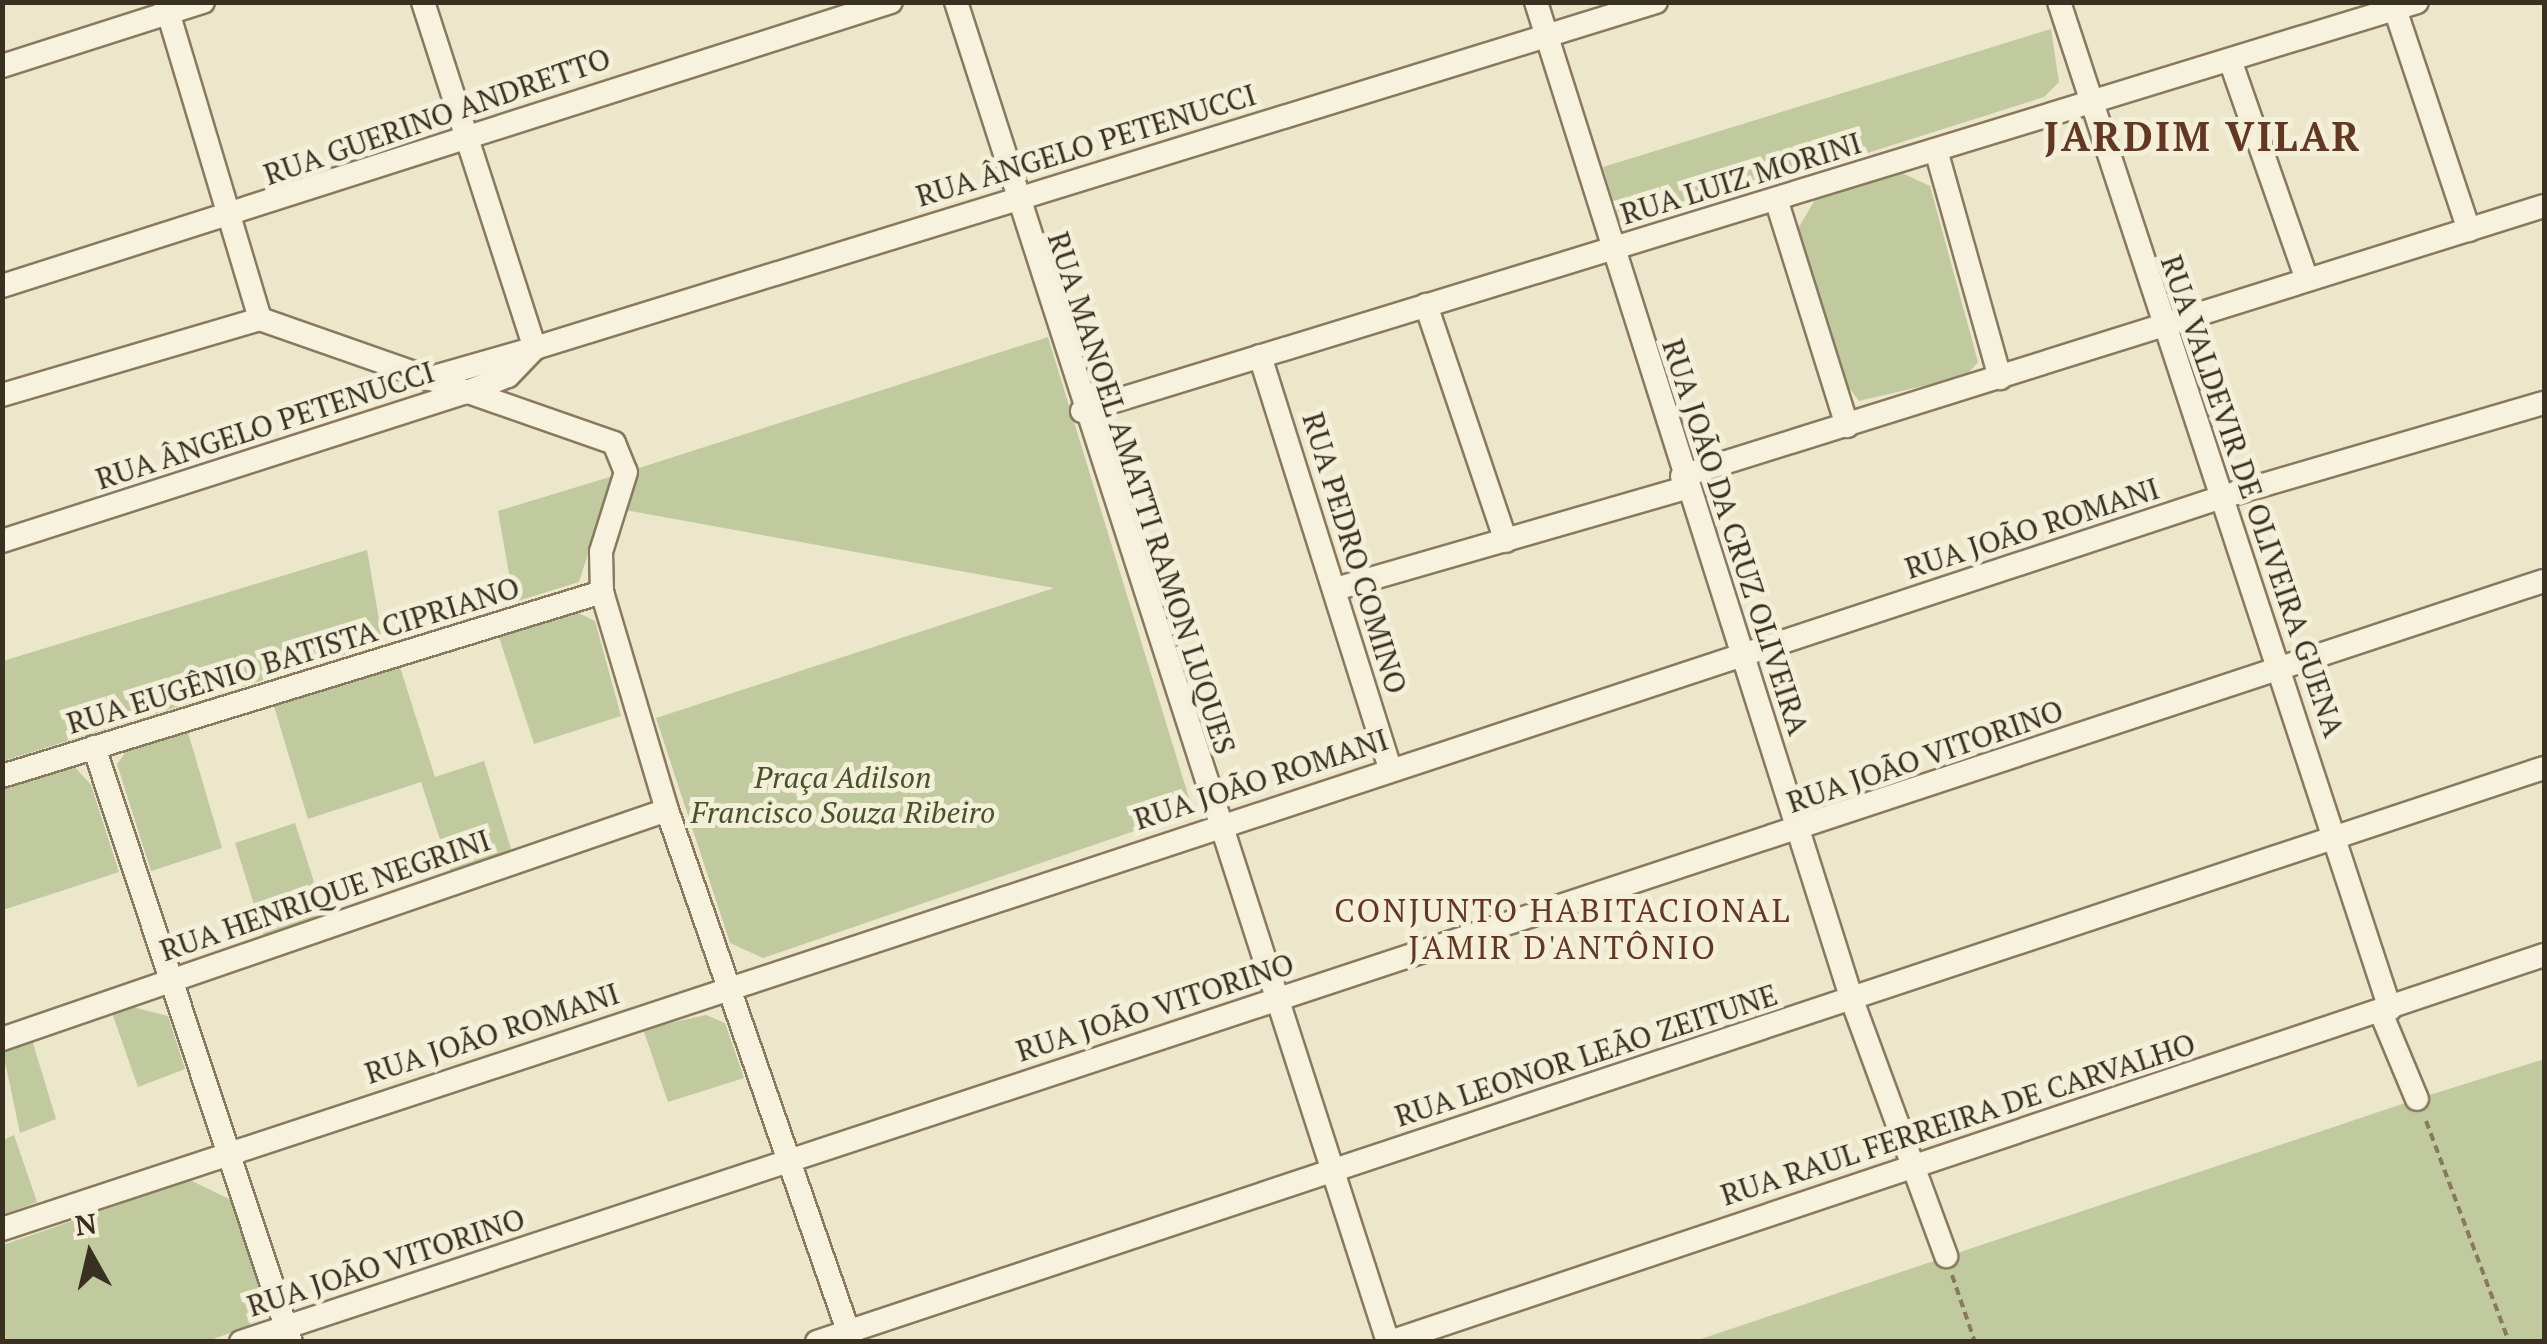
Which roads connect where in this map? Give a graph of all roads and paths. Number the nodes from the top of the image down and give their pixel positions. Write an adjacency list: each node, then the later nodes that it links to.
1 (203, 2): 9 (street)
2 (423, 2): 14 (street)
3 (891, 2): 14 (street, RUA GUERINO ANDRETTO)
4 (956, 2): 16 (street, RUA MANOEL AMATTI RAMON LUQUES)
5 (1536, 2): 10 (street, RUA JOÃO DA CRUZ OLIVEIRA)
6 (1656, 2): 10 (street, RUA ÂNGELO PETENUCCI)
7 (2059, 2): 13 (street, RUA VALDEVIR DE OLIVEIRA GUENA)
8 (2406, 6): 11 (street, RUA LUIZ MORINI); 20 (street)
9 (166, 8): 12 (street); 19 (street)
10 (1546, 34): 16 (street, RUA ÂNGELO PETENUCCI); 21 (street, RUA JOÃO DA CRUZ OLIVEIRA)
11 (2230, 60): 13 (street, RUA LUIZ MORINI); 22 (street)
12 (2, 66)
13 (2089, 102): 15 (street, RUA LUIZ MORINI); 26 (street, RUA VALDEVIR DE OLIVEIRA GUENA)
14 (461, 134): 19 (street, RUA GUERINO ANDRETTO); 27 (street)
15 (1936, 150): 17 (street, RUA LUIZ MORINI); 30 (street)
16 (1017, 198): 27 (street, RUA ÂNGELO PETENUCCI); 34 (street, RUA MANOEL AMATTI RAMON LUQUES)
17 (1776, 198): 21 (street, RUA LUIZ MORINI); 35 (street)
18 (2544, 206): 20 (street)
19 (229, 218): 23 (street, RUA GUERINO ANDRETTO); 25 (street)
20 (2469, 230): 22 (street)
21 (1614, 248): 24 (street, RUA LUIZ MORINI); 36 (street, RUA JOÃO DA CRUZ OLIVEIRA)
22 (2307, 280): 26 (street)
23 (2, 286)
24 (1426, 306): 28 (street, RUA LUIZ MORINI); 38 (street)
25 (260, 318): 29 (street); 32 (street)
26 (2164, 326): 30 (street); 37 (street, RUA VALDEVIR DE OLIVEIRA GUENA)
27 (535, 348): 29 (street, RUA ÂNGELO PETENUCCI); 31 (street, RUA ÂNGELO PETENUCCI)
28 (1260, 356): 34 (street, RUA LUIZ MORINI); 41 (street, RUA PEDRO COMINO)
29 (427, 378): 31 (street)
30 (2000, 378): 35 (street)
31 (464, 393): 39 (street, RUA ÂNGELO PETENUCCI); 42 (street)
32 (2, 395)
33 (2544, 403): 37 (street, RUA JOÃO ROMANI)
34 (1082, 411): 50 (street, RUA MANOEL AMATTI RAMON LUQUES)
35 (1847, 426): 36 (street)
36 (1684, 482): 38 (street); 43 (street, RUA JOÃO DA CRUZ OLIVEIRA)
37 (2222, 498): 43 (street, RUA JOÃO ROMANI); 44 (street, RUA VALDEVIR DE OLIVEIRA GUENA)
38 (1506, 540): 41 (street)
39 (2, 541)
40 (2544, 581): 44 (street, RUA JOÃO VITORINO)
41 (1339, 588): 46 (street, RUA PEDRO COMINO)
42 (602, 592): 45 (street, RUA EUGÊNIO BATISTA CIPRIANO); 49 (street)
43 (1740, 655): 46 (street, RUA JOÃO ROMANI); 51 (street, RUA JOÃO DA CRUZ OLIVEIRA)
44 (2278, 669): 51 (street, RUA JOÃO VITORINO); 52 (street, RUA VALDEVIR DE OLIVEIRA GUENA)
45 (94, 747): 48 (street, RUA EUGÊNIO BATISTA CIPRIANO); 54 (street)
46 (1390, 768): 50 (street, RUA JOÃO ROMANI)
47 (2544, 768): 52 (street, RUA LEONOR LEÃO ZEITUNE)
48 (2, 776)
49 (667, 810): 54 (street, RUA HENRIQUE NEGRINI); 55 (street)
50 (1216, 826): 55 (street, RUA JOÃO ROMANI); 56 (street, RUA MANOEL AMATTI RAMON LUQUES)
51 (1799, 831): 56 (street, RUA JOÃO VITORINO); 57 (street, RUA JOÃO DA CRUZ OLIVEIRA)
52 (2336, 839): 57 (street, RUA LEONOR LEÃO ZEITUNE); 58 (street, RUA VALDEVIR DE OLIVEIRA GUENA)
53 (2544, 956): 58 (street, RUA RAUL FERREIRA DE CARVALHO)
54 (170, 978): 59 (street, RUA HENRIQUE NEGRINI); 61 (street)
55 (730, 986): 61 (street, RUA JOÃO ROMANI); 62 (street)
56 (1275, 999): 62 (street, RUA JOÃO VITORINO); 64 (street, RUA MANOEL AMATTI RAMON LUQUES)
57 (1852, 1000): 63 (street, RUA JOÃO DA CRUZ OLIVEIRA); 64 (street, RUA LEONOR LEÃO ZEITUNE)
58 (2385, 1011): 60 (street, RUA VALDEVIR DE OLIVEIRA GUENA); 63 (street, RUA RAUL FERREIRA DE CARVALHO)
59 (2, 1039)
60 (2417, 1099): 73 (path)
61 (226, 1152): 65 (street, RUA JOÃO ROMANI); 67 (street)
62 (784, 1161): 67 (street, RUA JOÃO VITORINO); 68 (street)
63 (1912, 1162): 66 (street, RUA JOÃO DA CRUZ OLIVEIRA); 71 (street, RUA RAUL FERREIRA DE CARVALHO)
64 (1330, 1170): 68 (street, RUA LEONOR LEÃO ZEITUNE); 71 (street, RUA MANOEL AMATTI RAMON LUQUES)
65 (2, 1229)
66 (1946, 1256): 72 (path)
67 (288, 1334): 69 (street, RUA JOÃO VITORINO)
68 (850, 1336): 70 (street, RUA LEONOR LEÃO ZEITUNE)
69 (241, 1342)
70 (817, 1342)
71 (1389, 1342)
72 (1974, 1342)
73 (2509, 1342)

